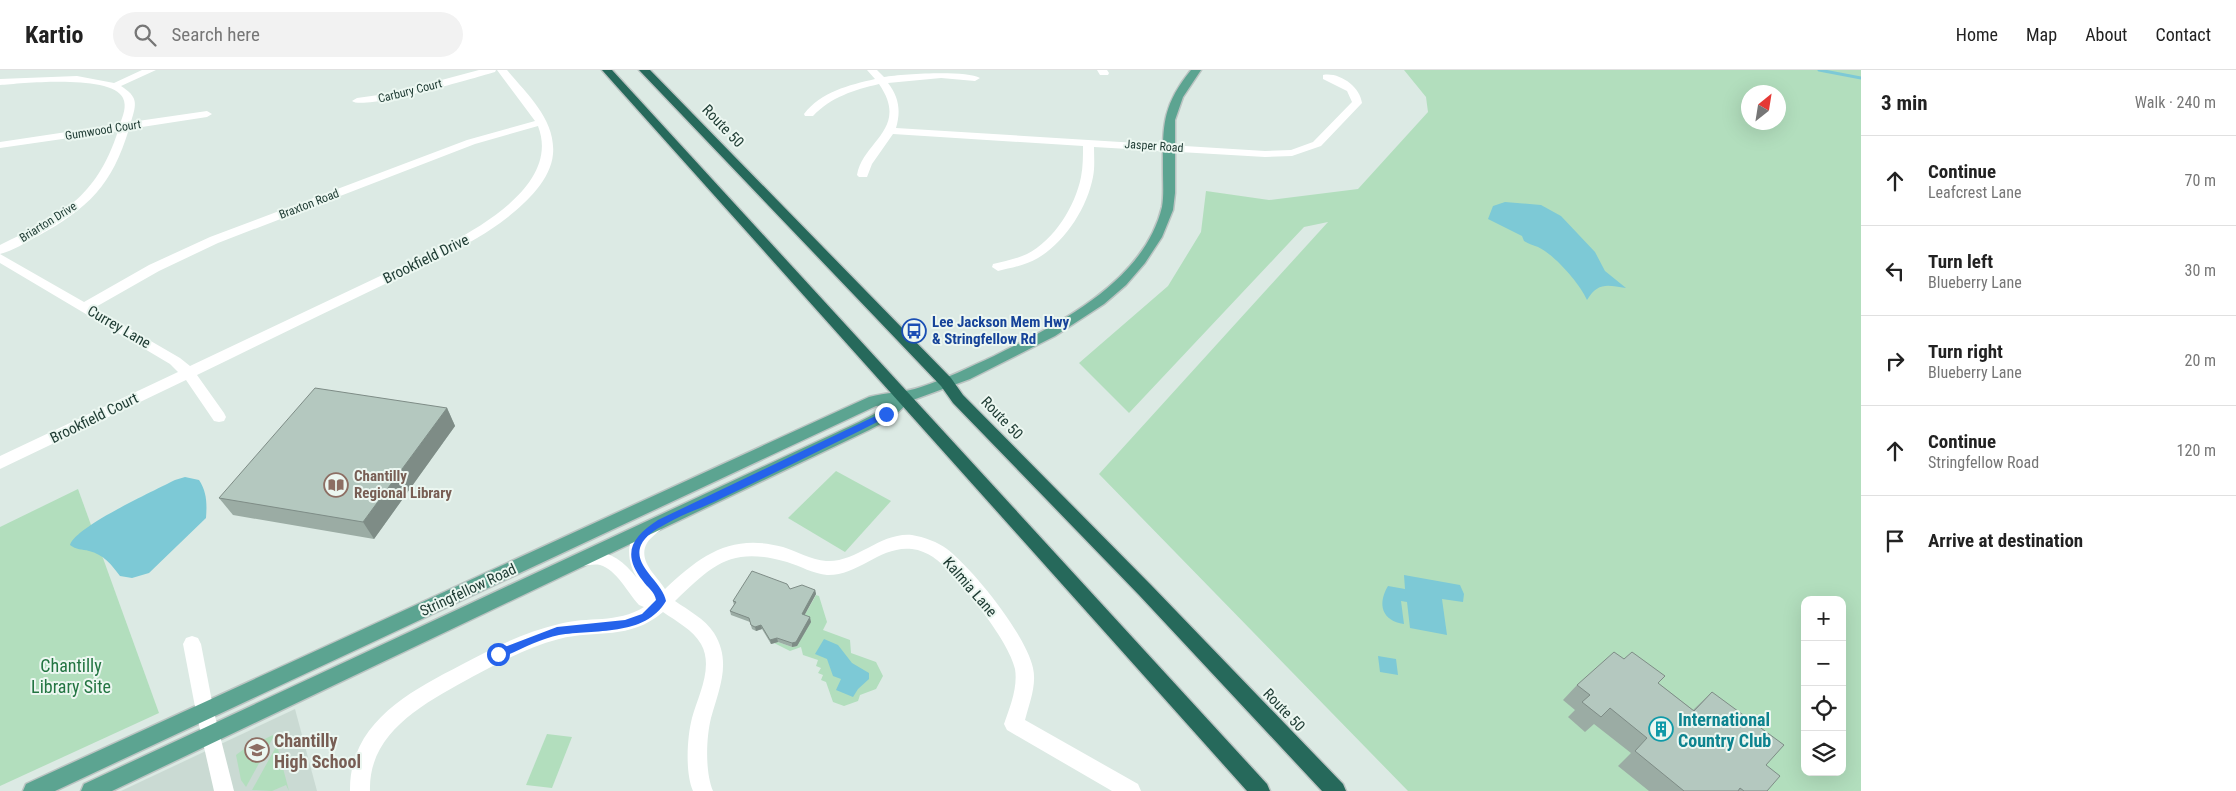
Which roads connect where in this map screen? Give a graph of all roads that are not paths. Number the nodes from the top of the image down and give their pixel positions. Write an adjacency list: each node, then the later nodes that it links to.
1 (151, 70): 12 (street)
2 (491, 70): 13 (street, Carbury Court)
3 (502, 70): 16 (street, Brookfield Drive)
4 (607, 70): 29 (highway)
5 (644, 70): 28 (highway, Route 50)
6 (872, 70): 10 (street)
7 (1196, 70): 21 (main road, Stringfellow Road)
8 (1327, 77): 21 (street, Jasper Road)
9 (975, 78): 10 (street)
10 (882, 80): 15 (street); 18 (street)
11 (0, 82): 12 (street)
12 (118, 83): 17 (street, Briarton Drive)
13 (357, 101)
14 (207, 114): 17 (street, Gumwood Court)
15 (809, 114)
16 (542, 122): 26 (street, Braxton Road); 27 (street, Brookfield Drive)
17 (124, 127): 20 (street, Gumwood Court); 23 (street, Briarton Drive)
18 (891, 131): 19 (street, Jasper Road); 22 (street)
19 (1089, 142): 21 (street, Jasper Road); 25 (street)
20 (0, 145)
21 (1170, 147): 28 (main road, Stringfellow Road)
22 (863, 175)
23 (0, 250)
24 (0, 258): 26 (street, Currey Lane)
25 (998, 267)
26 (85, 307): 27 (street, Currey Lane)
27 (188, 373): 30 (street, Currey Lane); 31 (street, Brookfield Court)
28 (946, 382): 29 (main road, Stringfellow Road); 45 (highway, Route 50)
29 (905, 397): 32 (main road, Stringfellow Road); 36 (main road, Stringfellow Road); 44 (highway)
30 (219, 417)
31 (0, 463)
32 (661, 522): 33 (main road, Stringfellow Road); 34 (street)
33 (578, 561): 34 (street); 37 (main road, Stringfellow Road)
34 (661, 601): 41 (street); 42 (street); 43 (street, Kalmia Lane)
35 (192, 644): 36 (street)
36 (205, 712): 37 (street); 38 (main road, Stringfellow Road)
37 (211, 735): 39 (main road, Stringfellow Road); 40 (street)
38 (34, 791)
39 (91, 791)
40 (224, 791)
41 (360, 791)
42 (703, 791)
43 (1131, 791)
44 (1260, 791)
45 (1336, 791)

